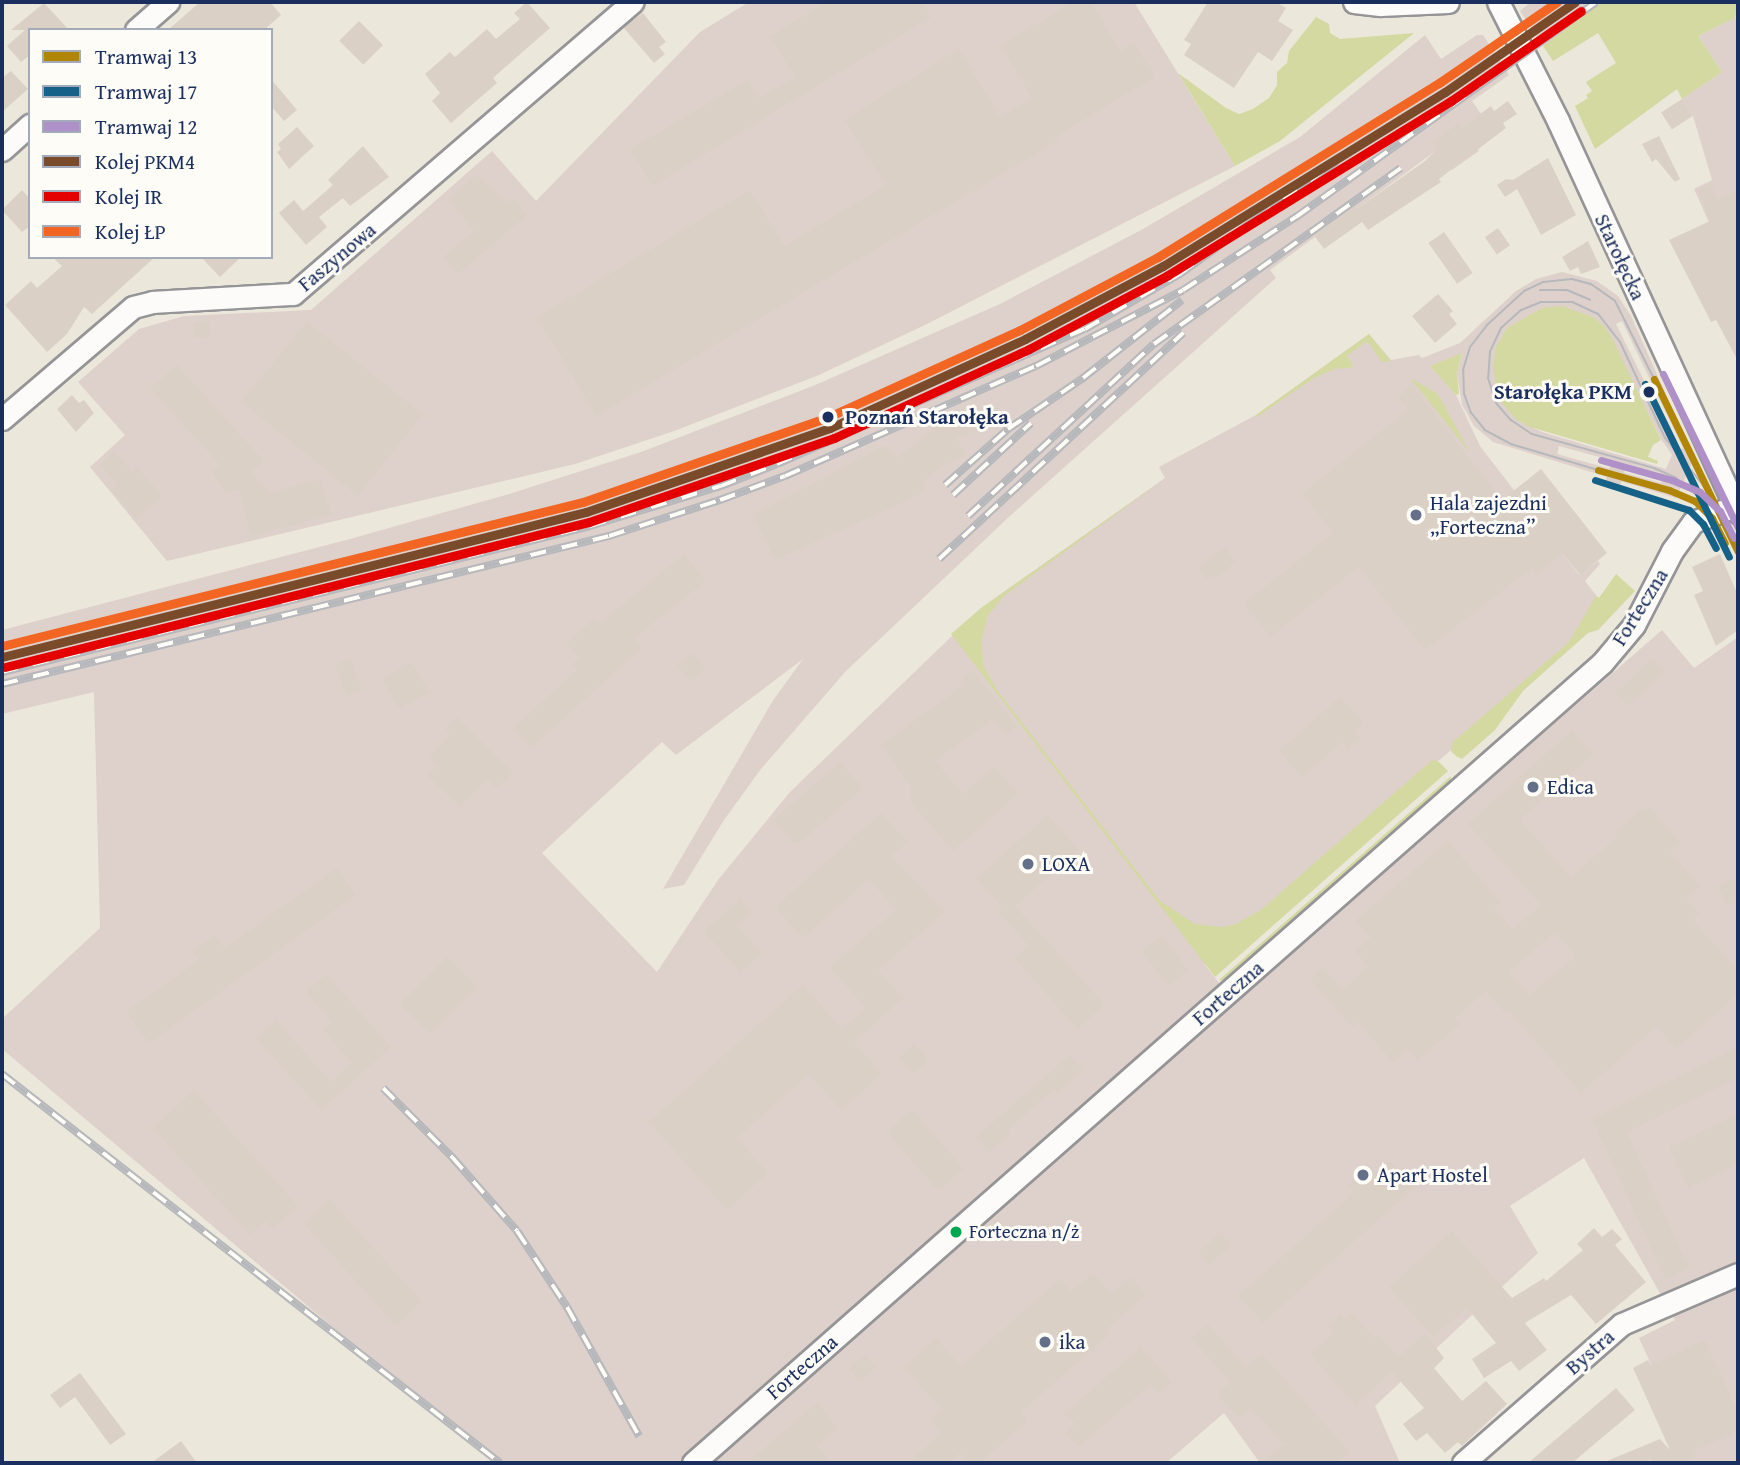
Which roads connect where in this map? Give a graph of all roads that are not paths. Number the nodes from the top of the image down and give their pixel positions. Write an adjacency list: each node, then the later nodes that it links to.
1 (168, 2): 6 (street)
2 (633, 2): 9 (street, Faszynowa)
3 (1354, 2): 4 (street)
4 (1448, 2)
5 (1498, 2): 10 (street, Starołęcka)
6 (138, 28)
7 (28, 127): 8 (street)
8 (2, 150)
9 (2, 419)
10 (1736, 510): 12 (street, Forteczna)
11 (1738, 1274): 13 (street, Bystra)
12 (693, 1463)
13 (1464, 1463)

